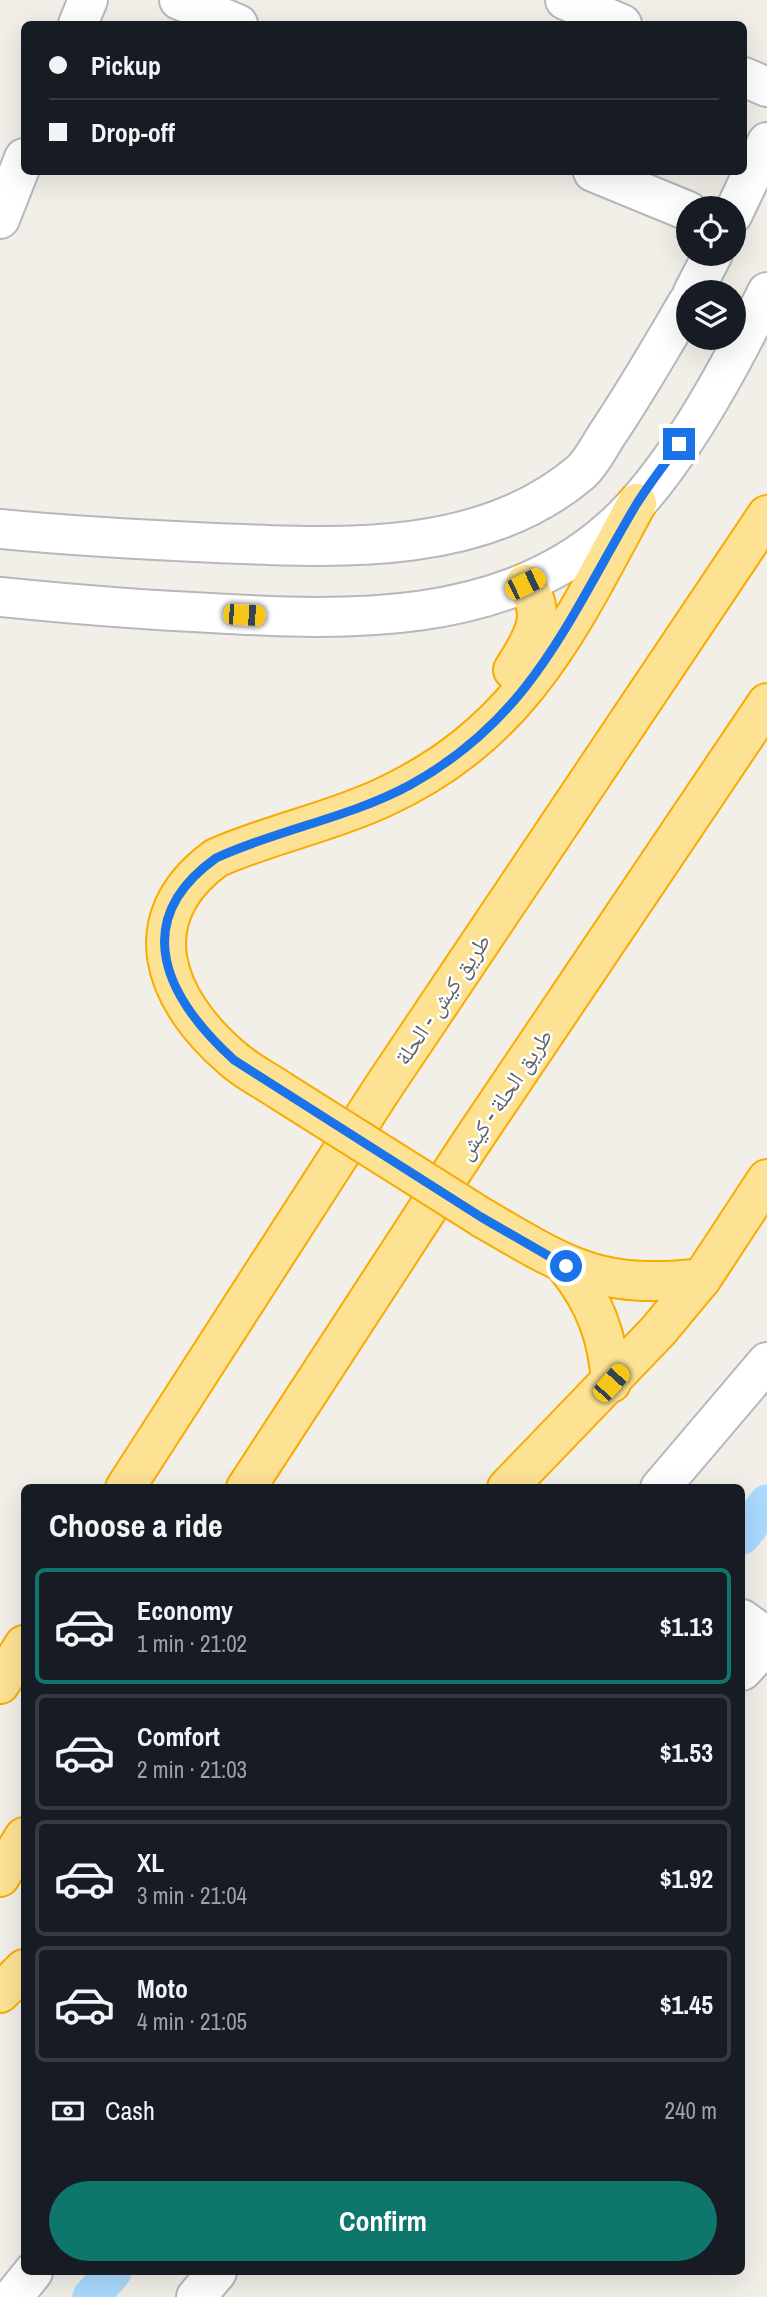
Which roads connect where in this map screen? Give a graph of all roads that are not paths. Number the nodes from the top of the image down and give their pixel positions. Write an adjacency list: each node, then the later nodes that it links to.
1 (88, 0): 4 (street)
2 (179, 0): 5 (street)
3 (565, 0): 6 (street)
4 (79, 21)
5 (231, 21)
6 (615, 21)
7 (747, 78): 8 (street)
8 (767, 87)
9 (767, 142): 12 (street)
10 (21, 166): 14 (street)
11 (600, 175): 13 (street)
12 (742, 196)
13 (676, 206)
14 (0, 219)
15 (767, 292): 17 (street)
16 (676, 321): 19 (street)
17 (637, 503): 20 (street); 23 (highway)
18 (767, 515): 29 (highway, طريق كيش - الحلة)
19 (0, 529)
20 (525, 584): 21 (street); 23 (highway)
21 (0, 597)
22 (767, 703): 30 (highway, طريق الحلة - كيش)
23 (465, 750): 25 (highway, bridge)
24 (767, 1179): 26 (highway)
25 (566, 1266): 26 (highway); 28 (highway)
26 (702, 1278): 28 (highway)
27 (767, 1362): 32 (street)
28 (611, 1383): 31 (highway)
29 (128, 1484)
30 (249, 1484)
31 (511, 1484)
32 (663, 1484)
33 (745, 1621): 34 (street)
34 (767, 1637)
35 (767, 1644): 37 (street)
36 (21, 1650): 38 (highway)
37 (745, 1668)
38 (0, 1684)
39 (21, 1843): 40 (highway)
40 (0, 1877)
41 (21, 1972): 42 (highway)
42 (0, 1993)
43 (31, 2275): 45 (street)
44 (215, 2275): 46 (street)
45 (13, 2297)
46 (196, 2297)

